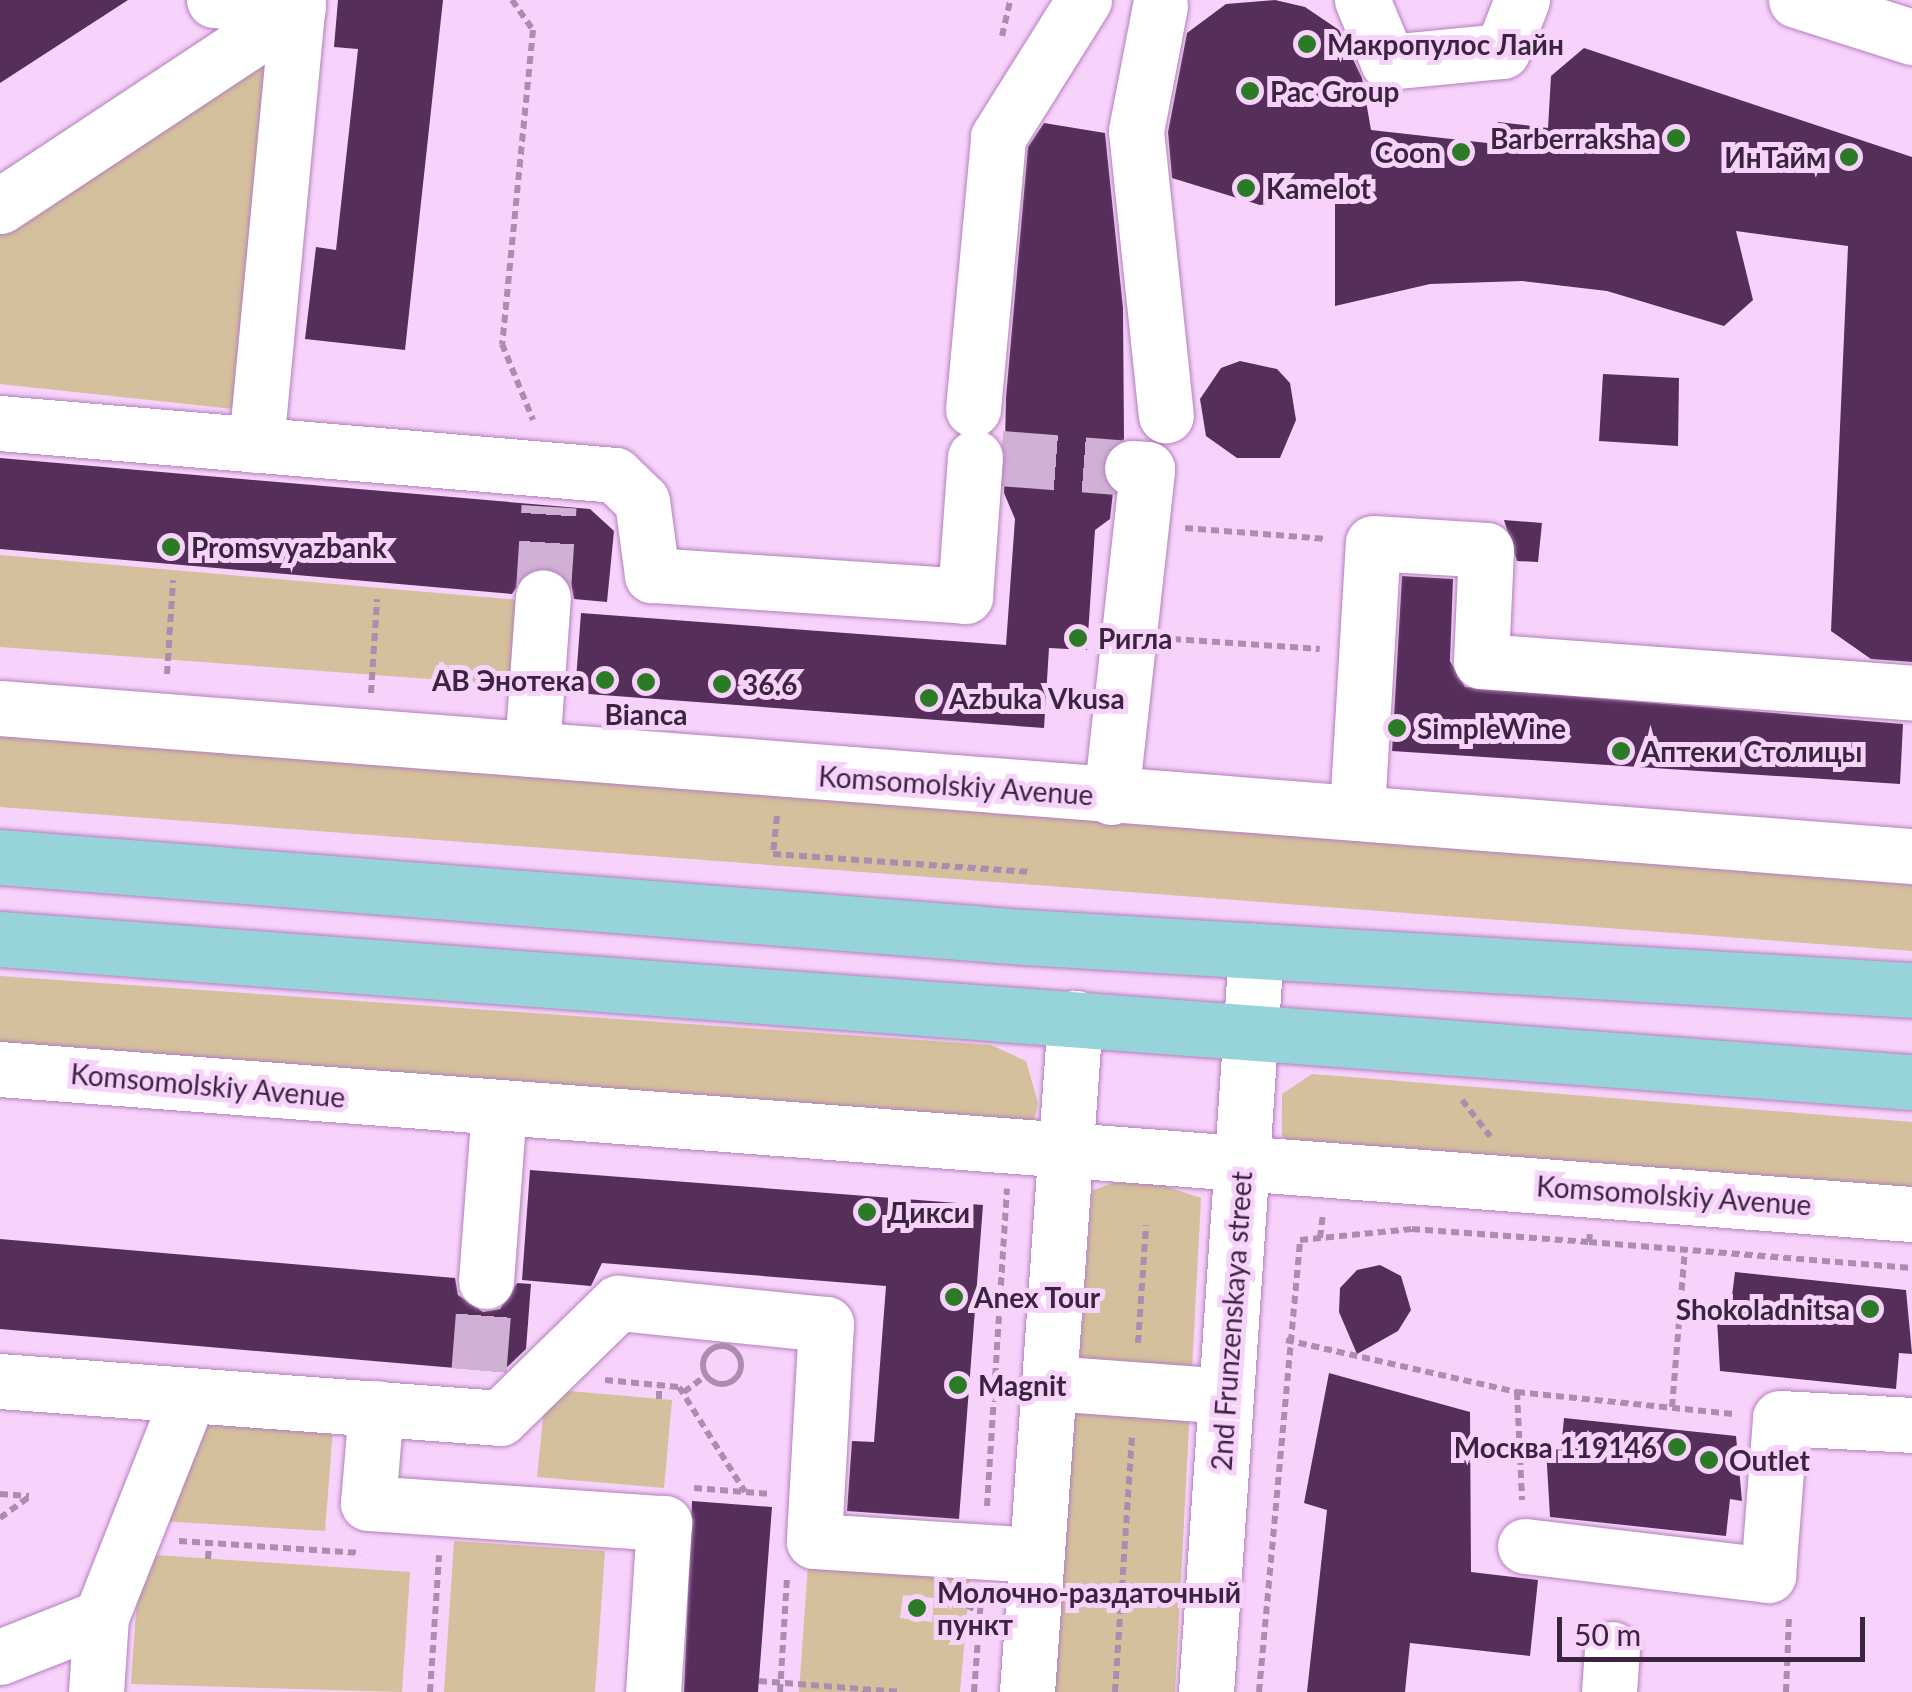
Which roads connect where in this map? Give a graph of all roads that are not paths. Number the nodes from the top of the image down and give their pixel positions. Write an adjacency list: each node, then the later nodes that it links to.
1 (214, 0): 7 (street)
2 (1084, 0): 12 (street)
3 (1362, 0): 4 (street)
4 (1522, 0)
5 (1796, 0): 8 (street)
6 (1145, 2): 10 (street)
7 (298, 4): 9 (street); 12 (street)
8 (1912, 37)
9 (0, 206)
10 (1166, 415)
11 (0, 423): 12 (street)
12 (256, 445)
13 (1132, 468): 18 (street)
14 (543, 597): 17 (street)
15 (1912, 693): 19 (street)
16 (0, 708): 17 (street, Komsomolskiy Avenue)
17 (532, 749): 18 (street, Komsomolskiy Avenue)
18 (1111, 797): 19 (street, Komsomolskiy Avenue)
19 (1356, 810): 20 (street, Komsomolskiy Avenue)
20 (1912, 856)
21 (0, 858): 23 (main road)
22 (0, 939): 25 (main road)
23 (1256, 951): 24 (main road); 26 (street, 2nd Frunzenskaya street)
24 (1912, 990)
25 (1075, 1018): 26 (main road); 30 (street)
26 (1251, 1030): 28 (main road); 31 (street, 2nd Frunzenskaya street)
27 (0, 1068): 29 (street, Komsomolskiy Avenue)
28 (1912, 1082)
29 (499, 1109): 30 (street, Komsomolskiy Avenue); 33 (street)
30 (1066, 1150): 31 (street, Komsomolskiy Avenue); 35 (street)
31 (1242, 1163): 32 (street, Komsomolskiy Avenue); 36 (street, 2nd Frunzenskaya street)
32 (1912, 1214)
33 (486, 1281)
34 (0, 1381): 37 (street)
35 (1050, 1383): 36 (street); 41 (street)
36 (1226, 1396): 47 (street, 2nd Frunzenskaya street)
37 (188, 1397): 38 (street); 42 (street)
38 (376, 1408): 41 (street); 45 (street)
39 (1912, 1426): 40 (street)
40 (1524, 1546)
41 (1011, 1554): 46 (street)
42 (102, 1617): 43 (street); 44 (street)
43 (0, 1657)
44 (96, 1692)
45 (652, 1692)
46 (1027, 1692)
47 (1206, 1692)

